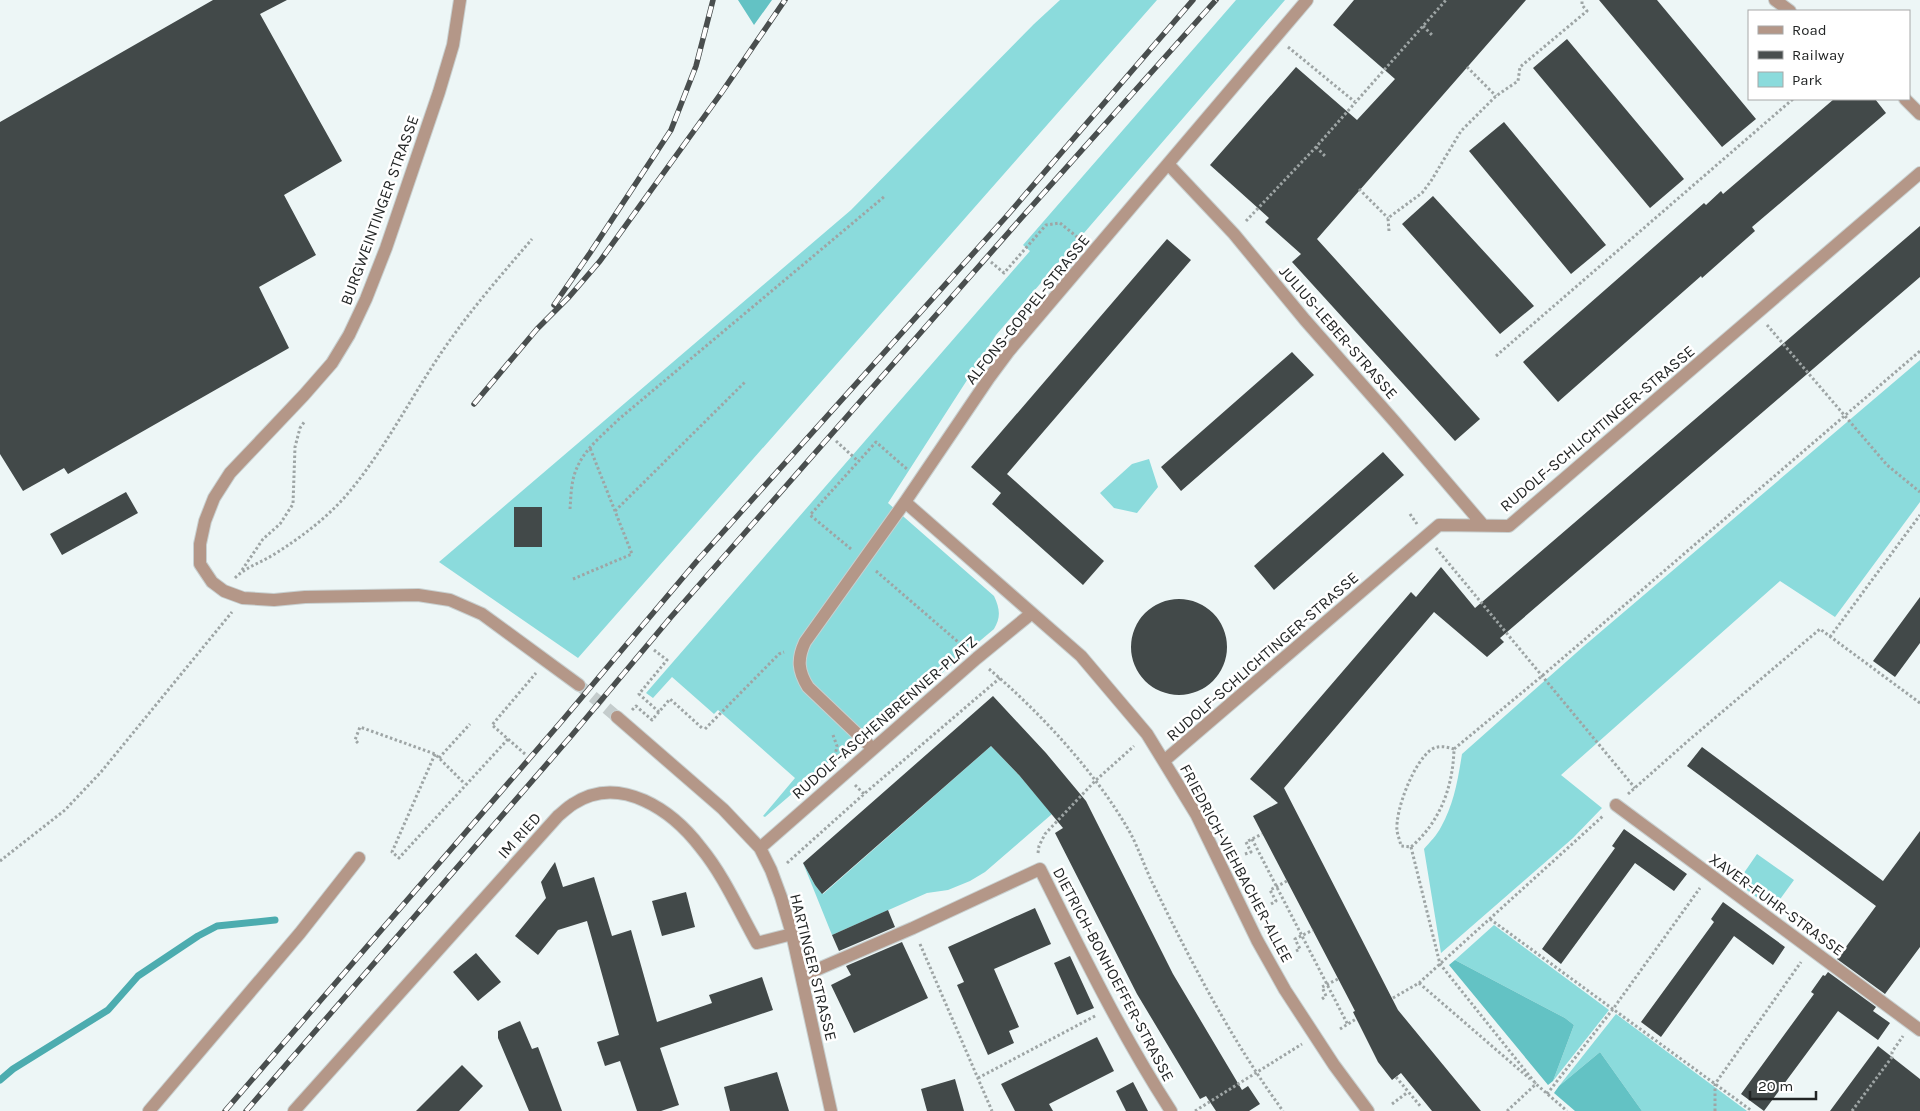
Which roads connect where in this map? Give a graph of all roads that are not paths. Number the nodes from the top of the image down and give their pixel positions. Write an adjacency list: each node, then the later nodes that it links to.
1 (460, 0): 12 (street, BURGWEINTINGER STRASSE)
2 (1307, 0): 7 (street, ALFONS-GOPPEL-STRASSE)
3 (1774, 0): 4 (street)
4 (1789, 10)
5 (1906, 100): 6 (street)
6 (1920, 114)
7 (1168, 164): 9 (street, ALFONS-GOPPEL-STRASSE); 10 (street, JULIUS-LEBER-STRASSE)
8 (1920, 173): 10 (street, RUDOLF-SCHLICHTINGER-STRASSE)
9 (905, 502): 11 (street, FRIEDRICH-VIEHBACHER-ALLEE); 14 (street, ALFONS-GOPPEL-STRASSE)
10 (1483, 525): 15 (street, RUDOLF-SCHLICHTINGER-STRASSE)
11 (1032, 613): 14 (street, RUDOLF-ASCHENBRENNER-PLATZ); 15 (street, FRIEDRICH-VIEHBACHER-ALLEE)
12 (579, 685)
13 (617, 717): 17 (street, HARTINGER STRASSE)
14 (872, 748): 17 (street, RUDOLF-ASCHENBRENNER-PLATZ)
15 (1165, 760): 26 (street, FRIEDRICH-VIEHBACHER-ALLEE)
16 (1616, 805): 21 (street, XAVER-FUHR-STRASSE)
17 (760, 848): 19 (street, HARTINGER STRASSE)
18 (359, 858): 22 (street)
19 (792, 934): 20 (street, HARTINGER STRASSE); 23 (street, IM RIED)
20 (802, 976): 24 (street, HARTINGER STRASSE); 25 (street, DIETRICH-BONHOEFFER-STRASSE)
21 (1916, 1027)
22 (149, 1111)
23 (294, 1111)
24 (831, 1111)
25 (1171, 1111)
26 (1368, 1111)

